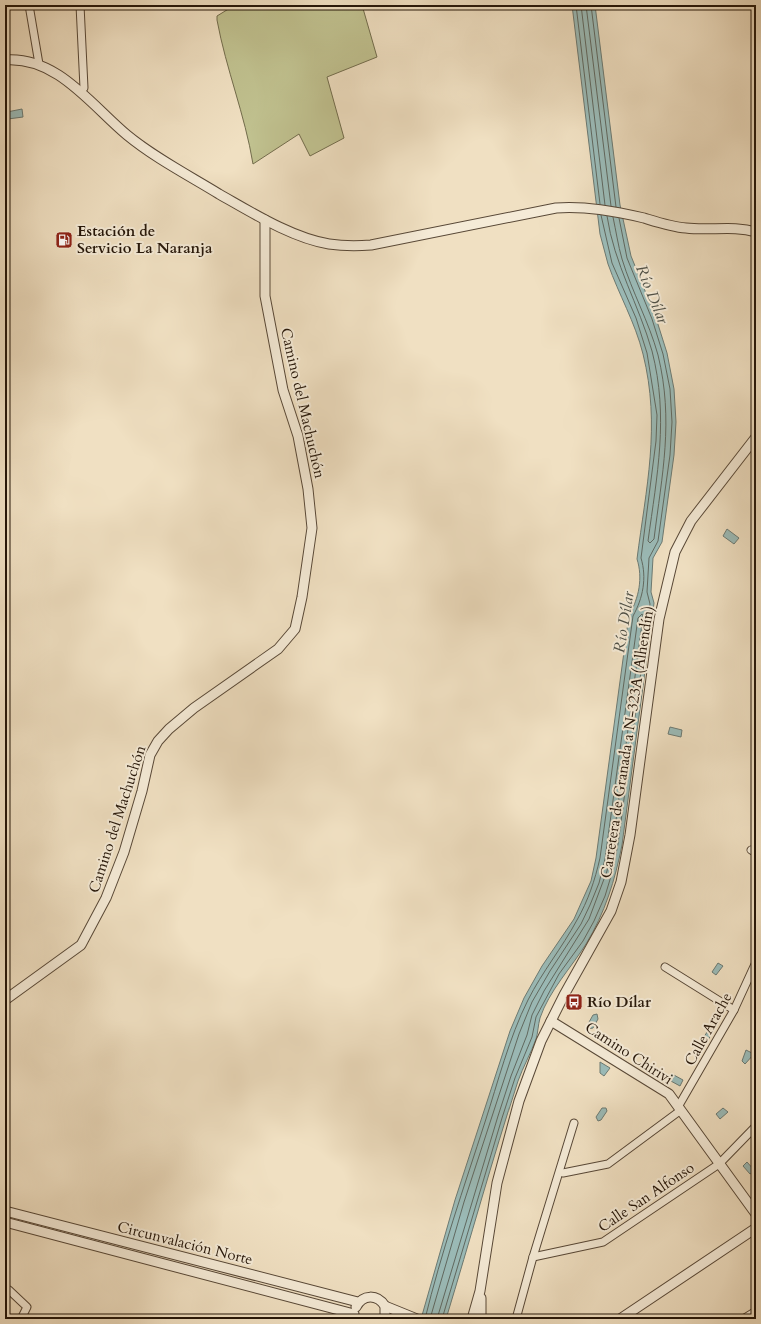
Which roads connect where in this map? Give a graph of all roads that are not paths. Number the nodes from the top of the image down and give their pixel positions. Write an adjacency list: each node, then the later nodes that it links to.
1 (29, 5): 4 (street)
2 (80, 5): 5 (street)
3 (5, 60): 4 (street)
4 (38, 64): 5 (street)
5 (80, 92): 6 (street)
6 (265, 220): 7 (street); 11 (street, Camino del Machuchón)
7 (756, 232)
8 (756, 437): 13 (street, Carretera de Granada a N-323A (Alhendín))
9 (756, 962): 12 (street, Calle Arache)
10 (665, 967): 12 (street)
11 (5, 1000)
12 (734, 1010): 14 (street, Calle Arache)
13 (551, 1021): 14 (street, Camino Chirivi); 25 (street, Carretera de Granada a N-323A (Alhendín))
14 (679, 1108): 17 (street, Camino Chirivi); 18 (street, Calle Arache)
15 (574, 1123): 18 (street)
16 (756, 1126): 17 (street, Calle San Alfonso)
17 (719, 1164): 20 (street, Camino Chirivi); 23 (street, Calle San Alfonso)
18 (560, 1172): 23 (street)
19 (5, 1211): 26 (street, Circunvalación Norte)
20 (756, 1214)
21 (5, 1222): 29 (street, Circunvalación Norte)
22 (756, 1228): 36 (street)
23 (533, 1257): 35 (street)
24 (9, 1290): 30 (street)
25 (480, 1291): 33 (street, Carretera de Granada a N-323A (Alhendín)); 34 (street, Carretera de Granada a N-323A (Alhendín))
26 (358, 1302): 27 (street); 29 (street)
27 (385, 1306): 31 (street); 32 (street)
28 (756, 1311): 37 (street)
29 (355, 1316)
30 (21, 1319)
31 (385, 1319)
32 (417, 1319)
33 (472, 1319)
34 (481, 1319)
35 (516, 1319)
36 (620, 1319)
37 (743, 1319)

